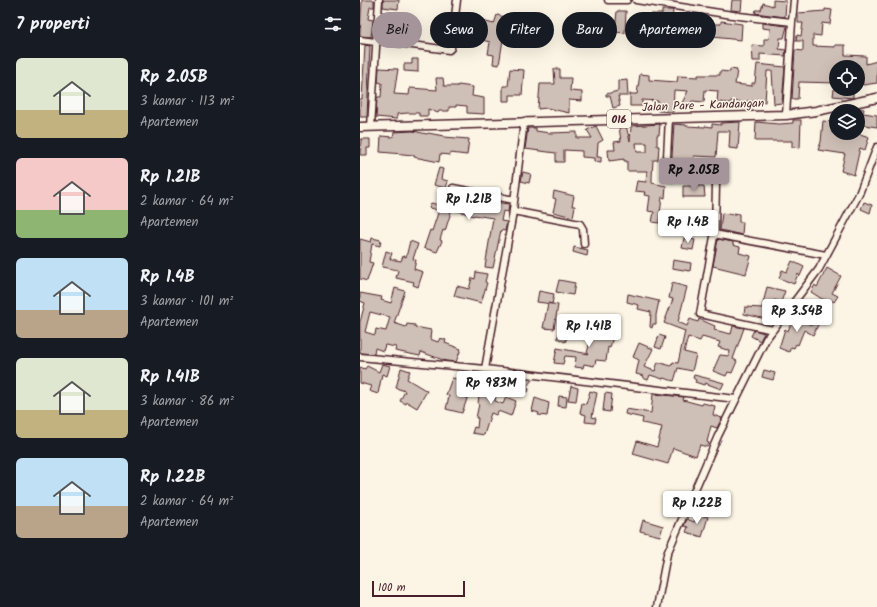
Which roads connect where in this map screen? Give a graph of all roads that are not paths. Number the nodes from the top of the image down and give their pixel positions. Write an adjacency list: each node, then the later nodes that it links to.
1 (379, 0): 7 (street)
2 (457, 0): 11 (street)
3 (608, 0): 4 (street)
4 (627, 0)
5 (636, 0): 8 (street)
6 (794, 0): 8 (street)
7 (378, 12)
8 (792, 22): 14 (street)
9 (360, 40): 10 (street)
10 (372, 41)
11 (422, 47)
12 (376, 48): 18 (street)
13 (877, 98): 14 (main road, Jalan Pare - Kandangan / 016)
14 (786, 115): 15 (main road, Jalan Pare - Kandangan / 016)
15 (669, 118): 16 (main road, Jalan Pare - Kandangan / 016); 23 (street)
16 (524, 121): 18 (main road, Jalan Pare - Kandangan / 016); 21 (street)
17 (360, 127): 18 (main road, Jalan Pare - Kandangan / 016)
18 (371, 127)
19 (877, 147): 25 (street)
20 (453, 188): 21 (street)
21 (514, 200): 22 (street)
22 (513, 211): 24 (street); 28 (street)
23 (714, 234): 25 (street); 26 (street)
24 (584, 244)
25 (826, 255): 26 (street)
26 (773, 330): 29 (street)
27 (360, 357): 28 (street)
28 (485, 369): 29 (street)
29 (736, 399): 30 (street)
30 (657, 607)

